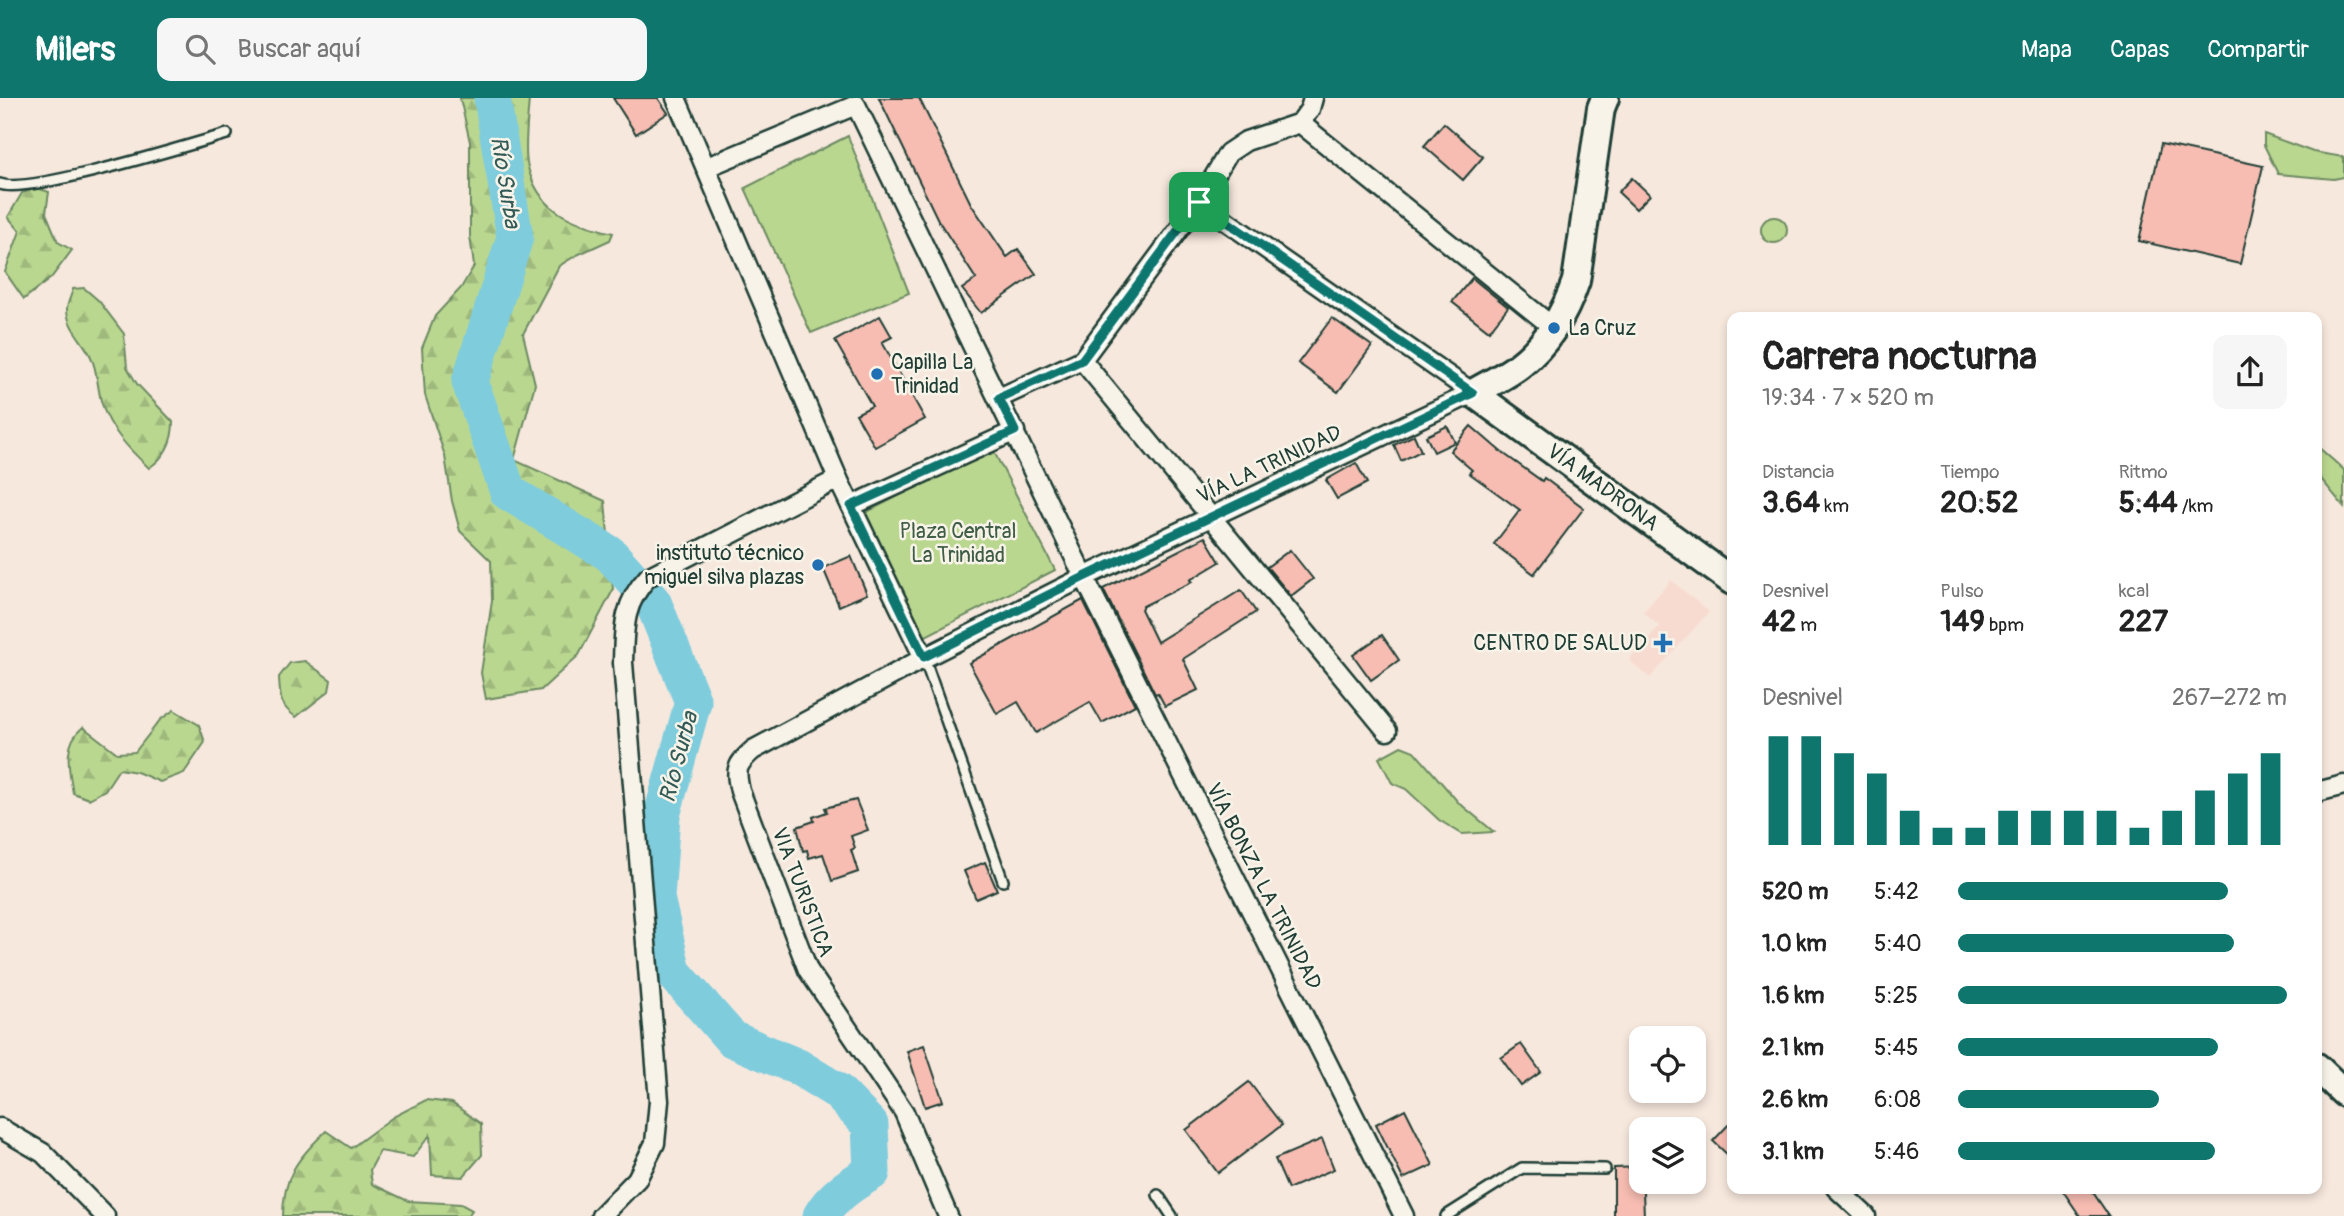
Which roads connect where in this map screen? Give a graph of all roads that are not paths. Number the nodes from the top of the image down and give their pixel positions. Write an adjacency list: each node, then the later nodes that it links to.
1 (676, 98): 6 (street)
2 (1313, 98): 4 (street)
3 (1605, 98): 9 (street)
4 (1300, 123): 8 (street); 9 (street)
5 (227, 134): 7 (lane)
6 (707, 167): 12 (street, VÍA BONZA LA TRINIDAD); 14 (street)
7 (0, 184)
8 (1199, 202): 10 (street); 11 (street)
9 (1555, 328): 11 (street)
10 (1082, 360): 12 (street); 16 (street)
11 (1473, 393): 16 (street, VÍA LA TRINIDAD); 18 (street, VÍA MADRONA)
12 (999, 398): 13 (street, VÍA BONZA LA TRINIDAD)
13 (1015, 431): 15 (street); 17 (street, VÍA BONZA LA TRINIDAD)
14 (838, 479): 15 (street); 31 (street)
15 (851, 506): 19 (street)
16 (1211, 517): 17 (street, VÍA LA TRINIDAD); 20 (street)
17 (1084, 577): 19 (street, VÍA LA TRINIDAD); 34 (street, VÍA BONZA LA TRINIDAD)
18 (1727, 577)
19 (924, 657): 23 (lane); 32 (street, VIA TURISTICA)
20 (1387, 731)
21 (2344, 785): 22 (street)
22 (2322, 791)
23 (1003, 881)
24 (2322, 1072): 25 (street)
25 (2344, 1093)
26 (0, 1128): 30 (street)
27 (1605, 1170): 35 (lane)
28 (1842, 1194): 36 (street)
29 (1158, 1195): 33 (lane)
30 (105, 1216)
31 (601, 1216)
32 (948, 1216)
33 (1172, 1216)
34 (1404, 1216)
35 (1446, 1216)
36 (1866, 1216)

